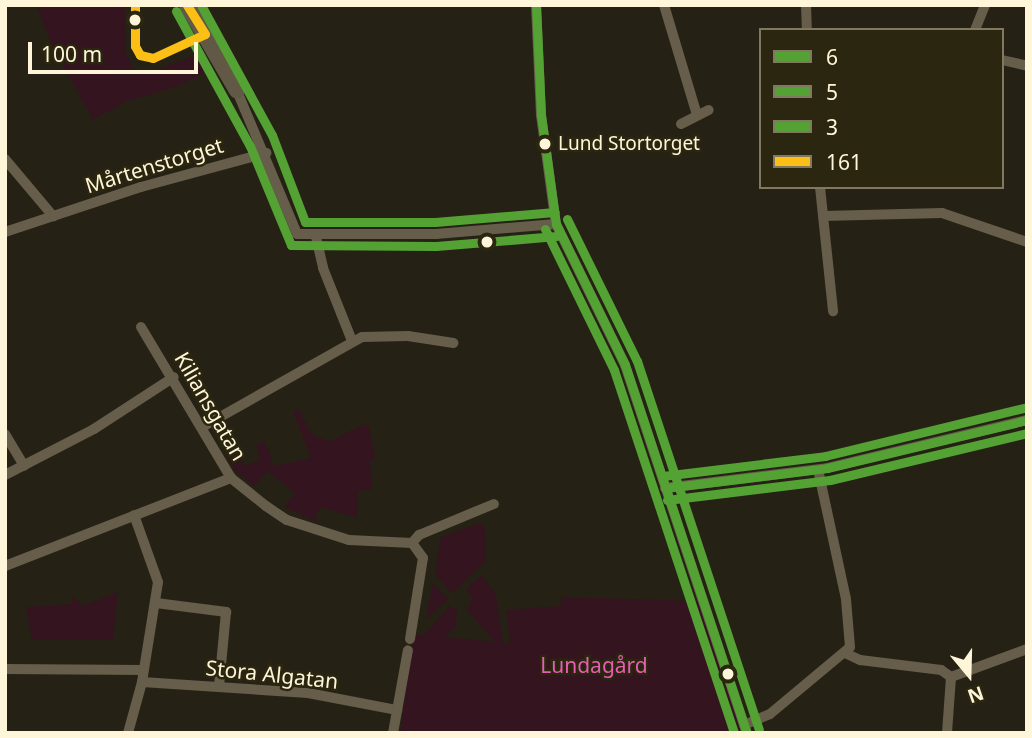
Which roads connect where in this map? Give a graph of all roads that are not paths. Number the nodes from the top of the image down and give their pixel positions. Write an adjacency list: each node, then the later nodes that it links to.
1 (187, 5): 10 (street)
2 (536, 5): 19 (street)
3 (664, 5): 12 (street)
4 (806, 5): 6 (street)
5 (985, 5): 7 (street)
6 (807, 28)
7 (976, 28)
8 (1004, 61): 9 (street)
9 (1027, 65)
10 (237, 91): 14 (street)
11 (709, 110): 12 (street)
12 (697, 115): 13 (street)
13 (681, 124)
14 (266, 153): 17 (street, Mårtenstorget); 21 (street)
15 (5, 159): 17 (street)
16 (820, 189): 18 (street)
17 (53, 216): 20 (street, Mårtenstorget)
18 (823, 216): 22 (street); 23 (street)
19 (556, 224): 21 (street); 35 (street)
20 (5, 232)
21 (316, 237): 25 (street)
22 (1027, 242)
23 (833, 311)
24 (141, 327): 27 (street, Kiliansgatan)
25 (352, 341): 26 (street); 29 (street)
26 (453, 343)
27 (174, 377): 29 (street, Kiliansgatan); 31 (street)
28 (1027, 421): 32 (street)
29 (204, 426): 34 (street, Kiliansgatan)
30 (5, 433): 31 (street)
31 (24, 466): 33 (street)
32 (818, 470): 35 (street); 42 (street)
33 (5, 475)
34 (231, 478): 37 (street); 38 (street, Kiliansgatan)
35 (665, 488): 48 (street)
36 (494, 503): 38 (street)
37 (134, 515): 39 (street); 40 (street)
38 (412, 543): 47 (street)
39 (5, 565)
40 (156, 603): 44 (street); 46 (street)
41 (1027, 649): 45 (street)
42 (845, 653): 45 (street); 48 (street)
43 (5, 669): 44 (street, Stora Algatan)
44 (143, 676): 46 (street, Stora Algatan); 49 (street)
45 (951, 677): 51 (street)
46 (219, 686): 47 (street, Stora Algatan)
47 (397, 710): 50 (street)
48 (746, 729)
49 (128, 733)
50 (393, 733)
51 (947, 733)

